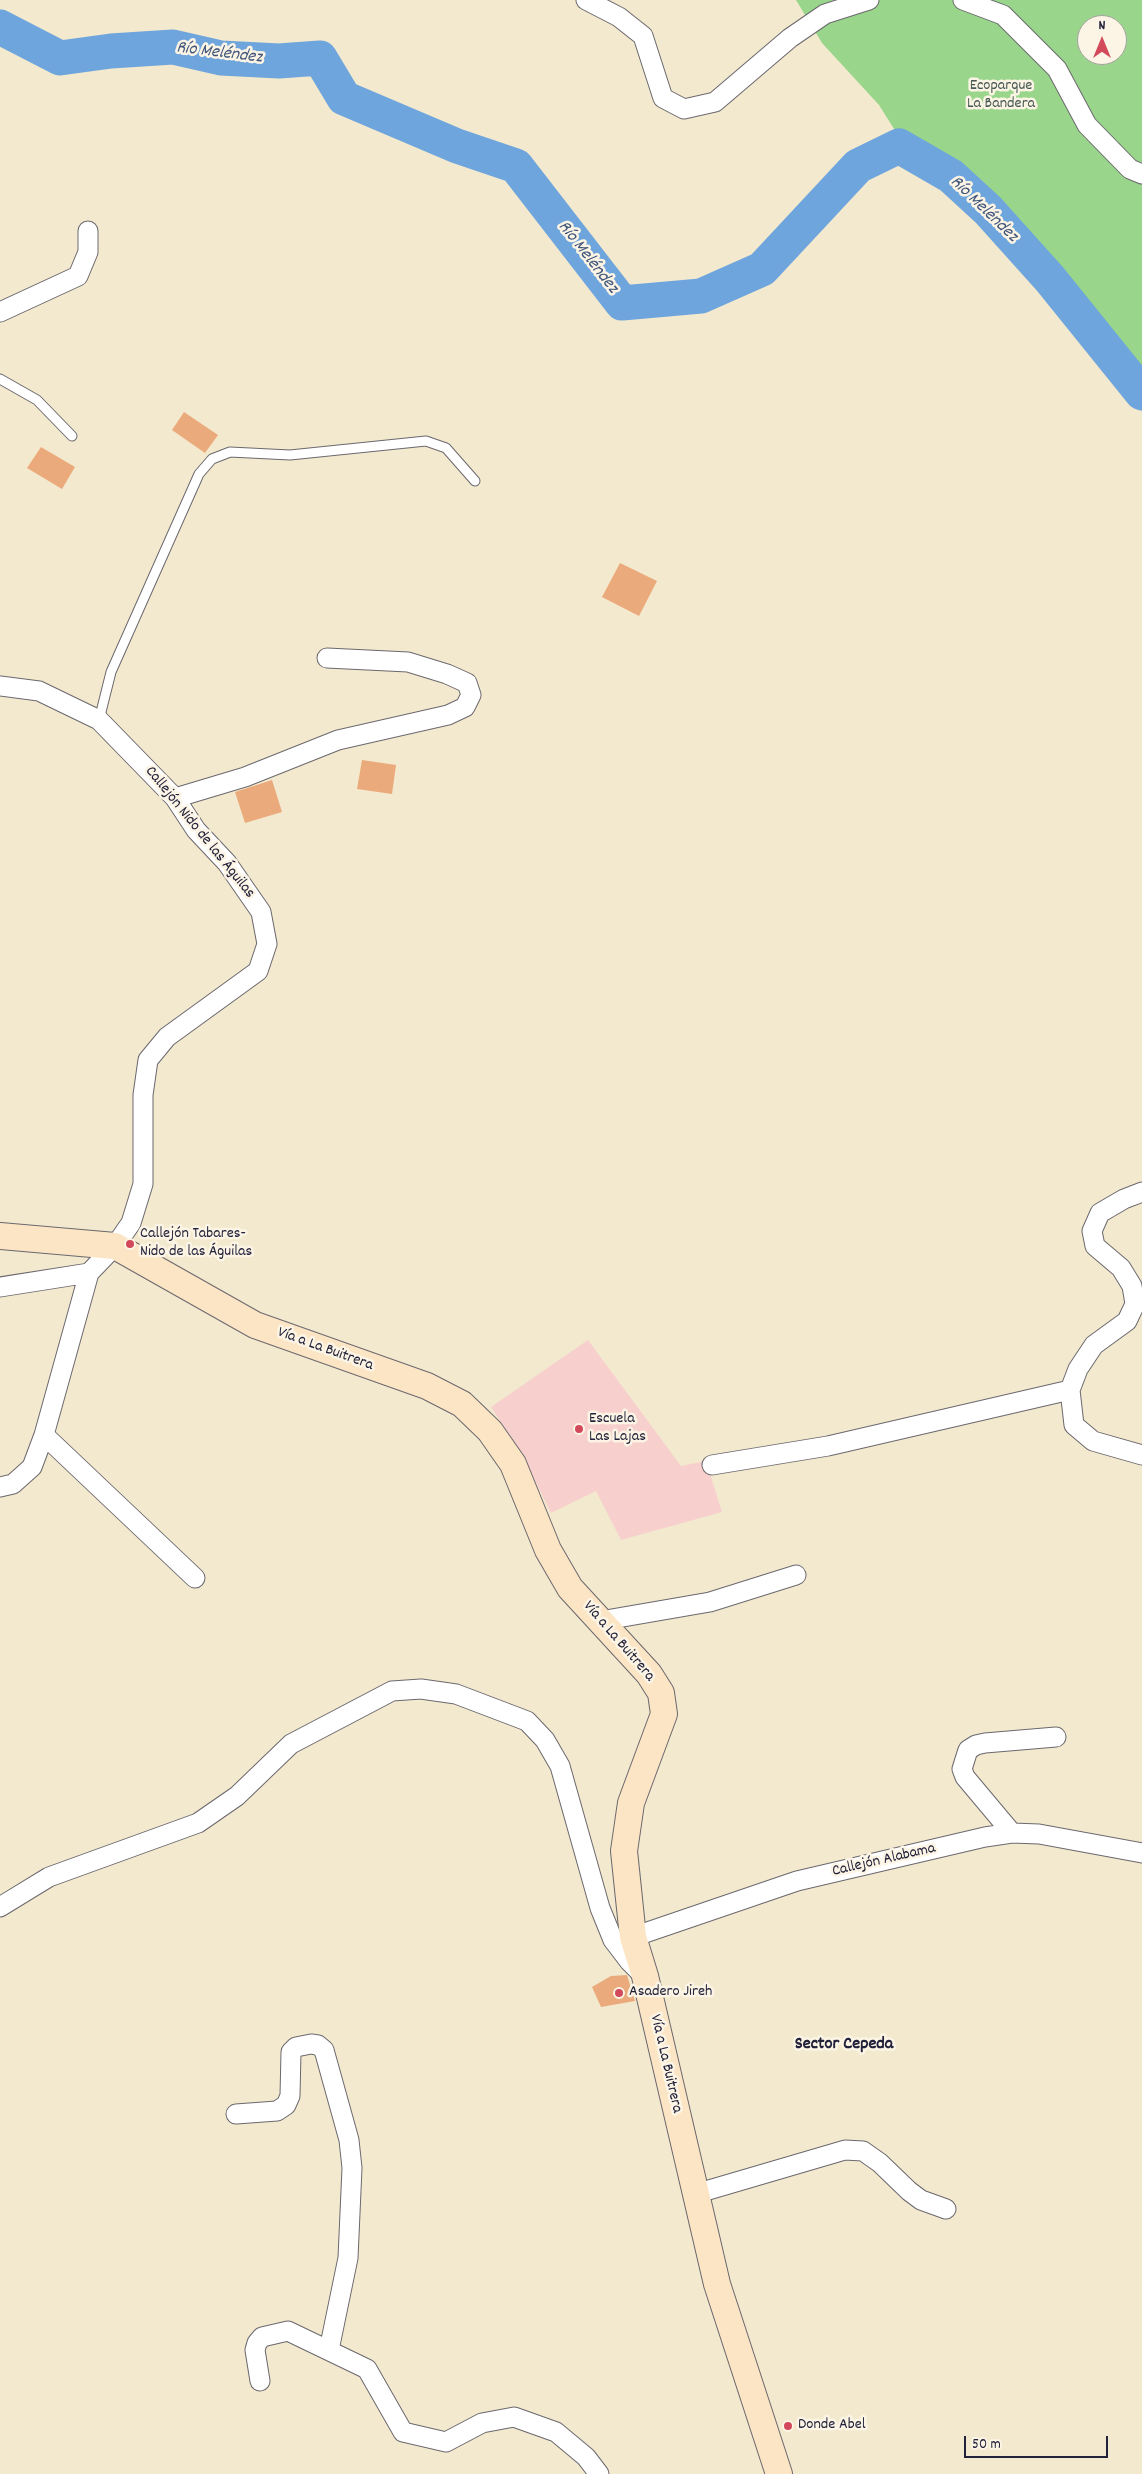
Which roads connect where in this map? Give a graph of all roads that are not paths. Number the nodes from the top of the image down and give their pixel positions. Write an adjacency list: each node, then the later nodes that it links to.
1 (586, 0): 2 (street)
2 (869, 0)
3 (963, 0): 4 (street)
4 (1142, 174)
5 (88, 231): 6 (street)
6 (0, 312)
7 (0, 379): 8 (lane)
8 (72, 436)
9 (475, 480): 12 (lane)
10 (327, 658): 13 (street)
11 (0, 686): 12 (street, Callejón Nido de las Águilas)
12 (99, 720): 13 (street, Callejón Nido de las Águilas)
13 (175, 798): 16 (street, Callejón Nido de las Águilas)
14 (1142, 1192): 19 (street)
15 (0, 1236): 16 (street, Vía a La Buitrera)
16 (115, 1246): 17 (street, Callejón Nido de las Águilas); 26 (street, Vía a La Buitrera)
17 (88, 1273): 18 (street); 20 (street)
18 (0, 1287)
19 (1070, 1390): 21 (street); 22 (street)
20 (44, 1435): 23 (street); 25 (street)
21 (1142, 1455)
22 (712, 1465)
23 (0, 1487)
24 (796, 1575): 26 (street)
25 (195, 1578)
26 (600, 1621): 31 (street, Vía a La Buitrera)
27 (1056, 1737): 28 (street)
28 (1012, 1833): 29 (street, Callejón Alabama); 31 (street, Callejón Alabama)
29 (1142, 1854)
30 (0, 1907): 32 (street)
31 (633, 1937): 32 (street, Vía a La Buitrera)
32 (645, 1976): 34 (street, Vía a La Buitrera)
33 (236, 2114): 36 (street)
34 (695, 2194): 35 (street); 39 (street, Vía a La Buitrera)
35 (946, 2209)
36 (329, 2350): 37 (street); 38 (street)
37 (260, 2381)
38 (600, 2474)
39 (779, 2474)

